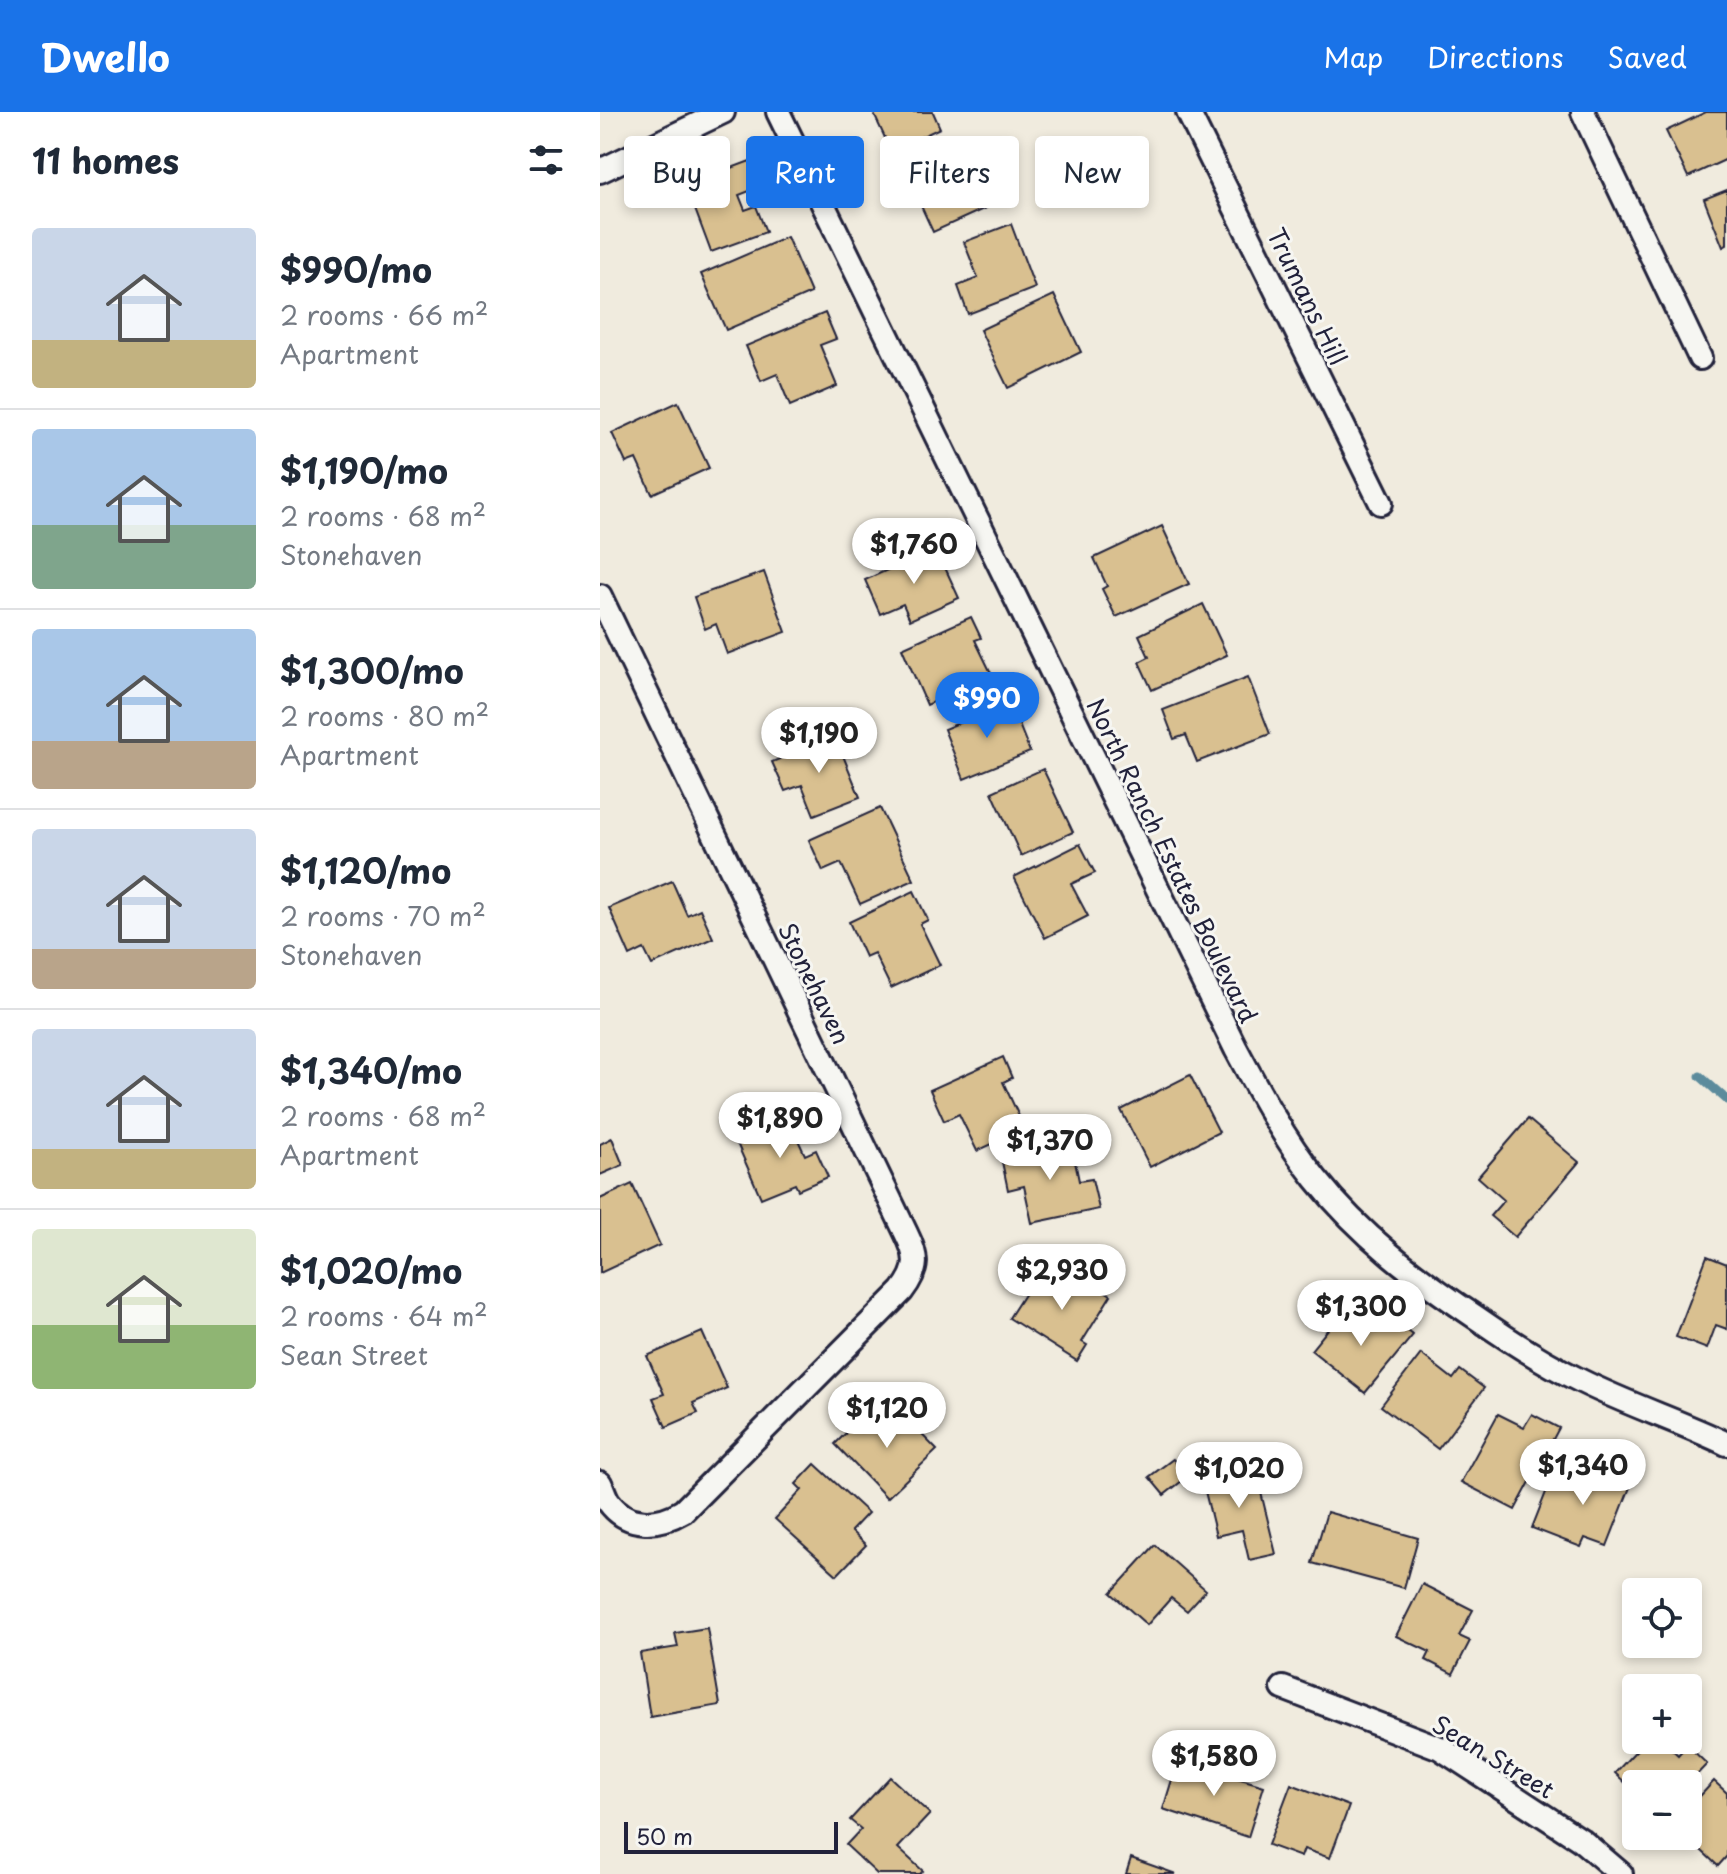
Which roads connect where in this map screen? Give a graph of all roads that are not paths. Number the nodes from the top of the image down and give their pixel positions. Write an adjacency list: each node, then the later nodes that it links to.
1 (723, 112): 5 (street)
2 (778, 112): 9 (street, North Ranch Estates Boulevard)
3 (1188, 112): 7 (street, Trumans Hill)
4 (1583, 112): 6 (street)
5 (600, 171)
6 (1700, 358)
7 (1381, 503)
8 (600, 596): 10 (street, Stonehaven)
9 (1727, 1444)
10 (600, 1483)
11 (1283, 1688): 12 (street, Sean Street)
12 (1621, 1874)

